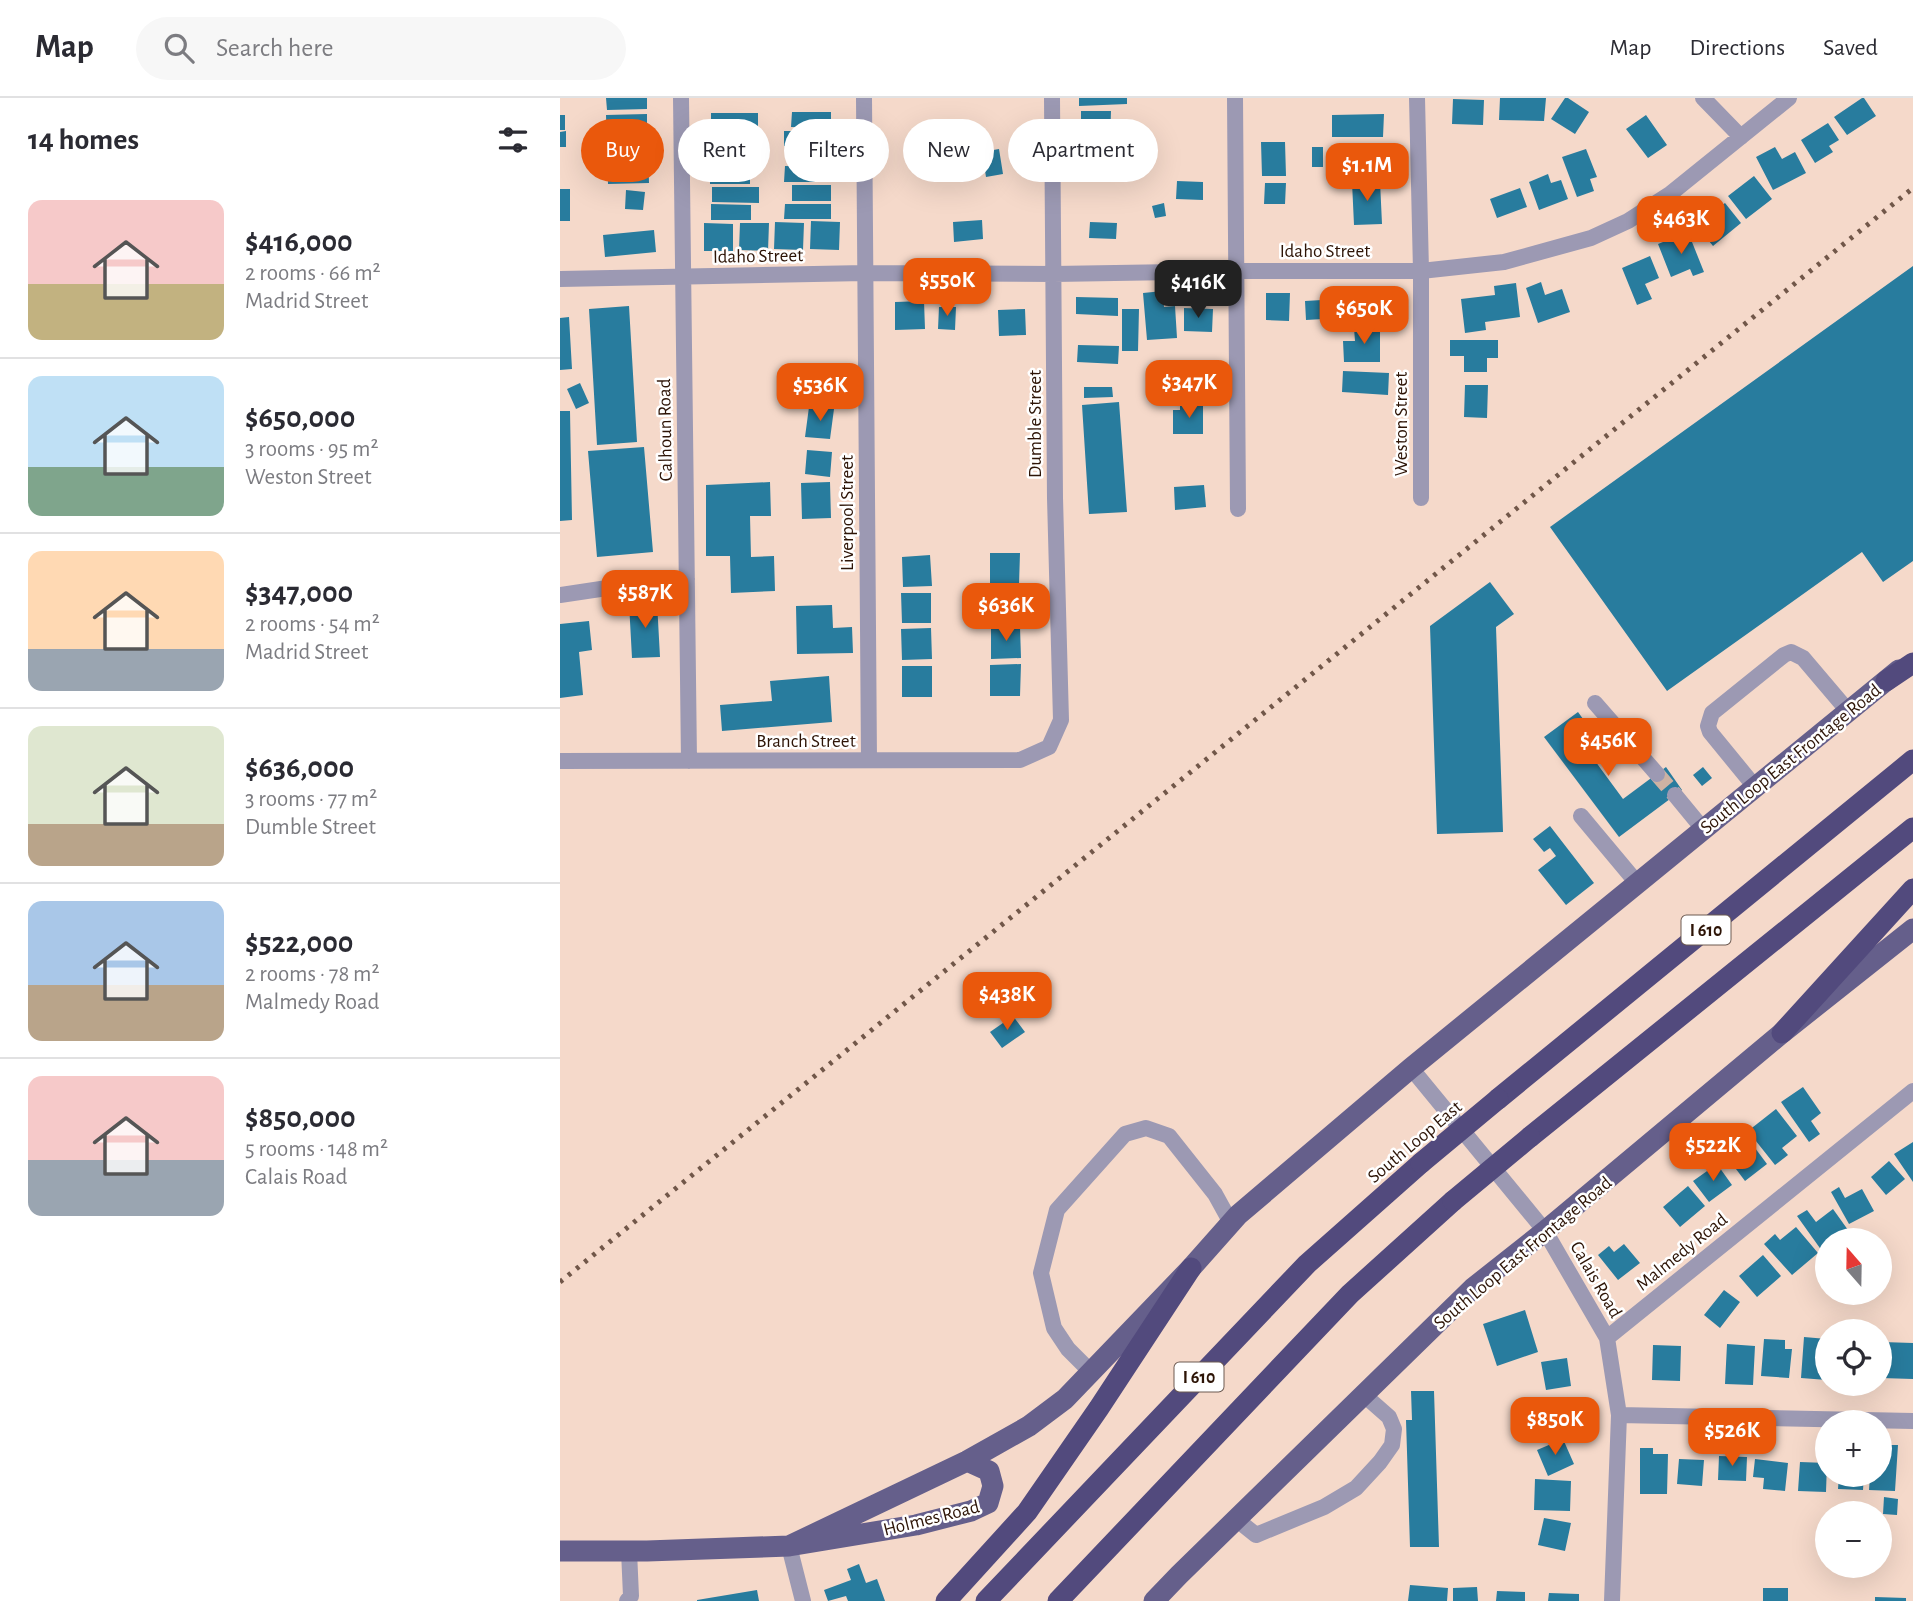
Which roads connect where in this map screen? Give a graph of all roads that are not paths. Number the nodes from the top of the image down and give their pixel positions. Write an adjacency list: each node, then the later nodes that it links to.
1 (681, 98): 13 (street, Calhoun Road)
2 (864, 98): 11 (street, Liverpool Street)
3 (1052, 98): 12 (street, Dumble Street)
4 (1236, 98): 9 (street)
5 (1418, 98): 10 (street, Weston Street)
6 (1703, 98): 8 (street)
7 (1790, 98): 8 (street, Idaho Street)
8 (1741, 137): 10 (street, Idaho Street)
9 (1237, 271): 10 (street, Idaho Street); 12 (street, Idaho Street); 16 (street)
10 (1421, 271): 15 (street, Weston Street)
11 (866, 273): 12 (street, Idaho Street); 13 (street, Idaho Street); 27 (street, Liverpool Street)
12 (1054, 274): 23 (street, Dumble Street)
13 (683, 277): 14 (street, Idaho Street); 17 (street, Calhoun Road)
14 (560, 279)
15 (1421, 498)
16 (1238, 509)
17 (687, 579): 18 (street); 26 (street, Calhoun Road)
18 (560, 595)
19 (1913, 661): 20 (highway)
20 (1886, 681): 22 (main road, South Loop East Frontage Road)
21 (1595, 703): 28 (street)
22 (1848, 711): 29 (main road, South Loop East Frontage Road); 29 (street)
23 (1049, 747): 27 (street, Branch Street)
24 (1913, 760): 56 (highway, South Loop East / I 610, bridge)
25 (560, 761): 26 (street, Branch Street)
26 (689, 761): 27 (street, Branch Street)
27 (869, 761)
28 (1657, 774)
29 (1755, 787): 33 (main road, South Loop East Frontage Road)
30 (1675, 795): 33 (street)
31 (1581, 816): 34 (street)
32 (1913, 828): 57 (highway, I 610, bridge)
33 (1703, 829): 34 (main road, South Loop East Frontage Road)
34 (1637, 883): 38 (main road, South Loop East Frontage Road)
35 (1913, 890): 37 (highway)
36 (1913, 929): 37 (main road, South Loop East Frontage Road)
37 (1782, 1033): 41 (main road, South Loop East Frontage Road)
38 (1411, 1068): 40 (main road, South Loop East Frontage Road); 41 (street, Calais Road)
39 (1913, 1091): 43 (street, Malmedy Road)
40 (1231, 1223): 42 (main road, South Loop East Frontage Road); 44 (street)
41 (1545, 1231): 43 (street, Calais Road); 45 (main road, South Loop East Frontage Road)
42 (1191, 1268): 44 (main road, South Loop East Frontage Road); 55 (highway)
43 (1607, 1338): 46 (street, Calais Road)
44 (1091, 1372): 48 (main road, South Loop East Frontage Road)
45 (1364, 1395): 49 (main road, South Loop East Frontage Road); 49 (street)
46 (1619, 1415): 47 (street); 59 (street, Calais Road)
47 (1913, 1421)
48 (967, 1461): 50 (main road, Holmes Road); 50 (main road, Holmes Road)
49 (1236, 1519): 58 (main road, South Loop East Frontage Road)
50 (789, 1546): 52 (main road, Holmes Road); 54 (street)
51 (560, 1551): 52 (main road, Holmes Road)
52 (629, 1551): 53 (street)
53 (627, 1601)
54 (803, 1601)
55 (946, 1601)
56 (985, 1601)
57 (1058, 1601)
58 (1154, 1601)
59 (1612, 1601)

